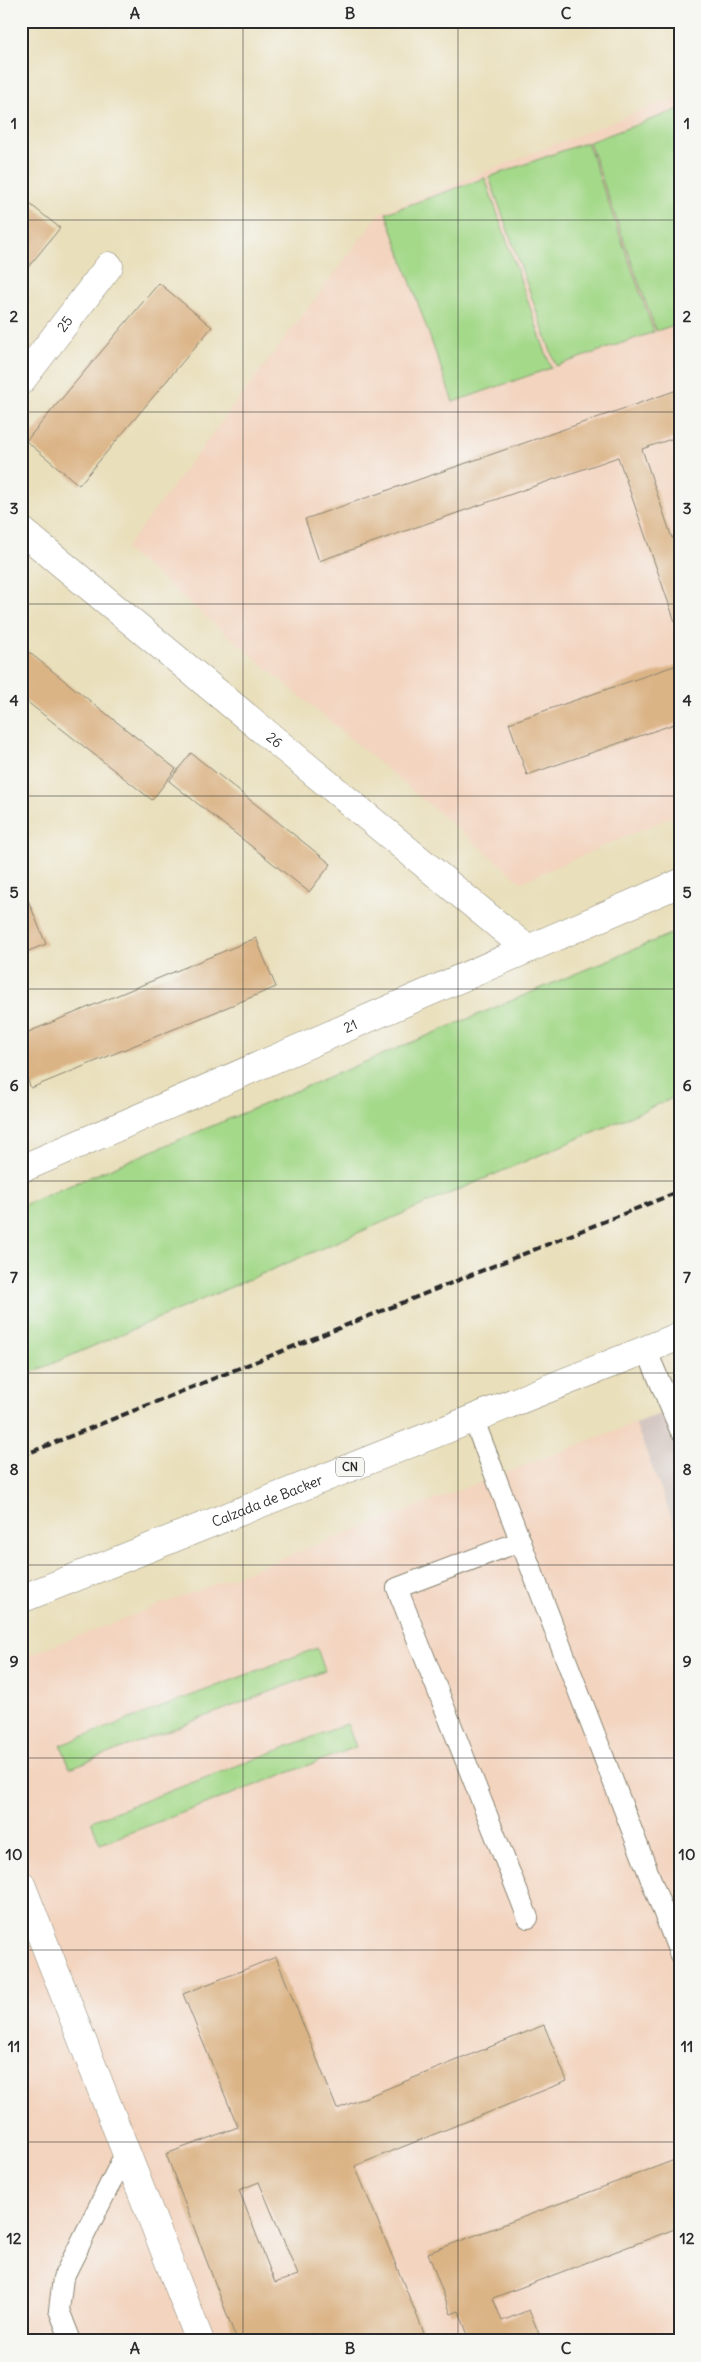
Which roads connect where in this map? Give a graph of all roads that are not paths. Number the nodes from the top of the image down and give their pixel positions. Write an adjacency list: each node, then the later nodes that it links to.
1 (109, 266): 2 (street, 25)
2 (21, 381)
3 (21, 530): 5 (street, 26)
4 (680, 883): 5 (street, 21)
5 (527, 949): 6 (street, 21)
6 (21, 1169)
7 (680, 1336): 8 (street, Calzada de Backer / CN)
8 (646, 1349): 9 (street, Calzada de Backer / CN); 10 (lane)
9 (474, 1418): 11 (lane); 12 (street, Calzada de Backer / CN)
10 (680, 1430)
11 (521, 1541): 14 (lane); 15 (lane)
12 (21, 1599)
13 (21, 1884): 16 (street)
14 (528, 1918)
15 (680, 1955)
16 (126, 2152): 17 (lane); 18 (street)
17 (71, 2341)
18 (200, 2341)

